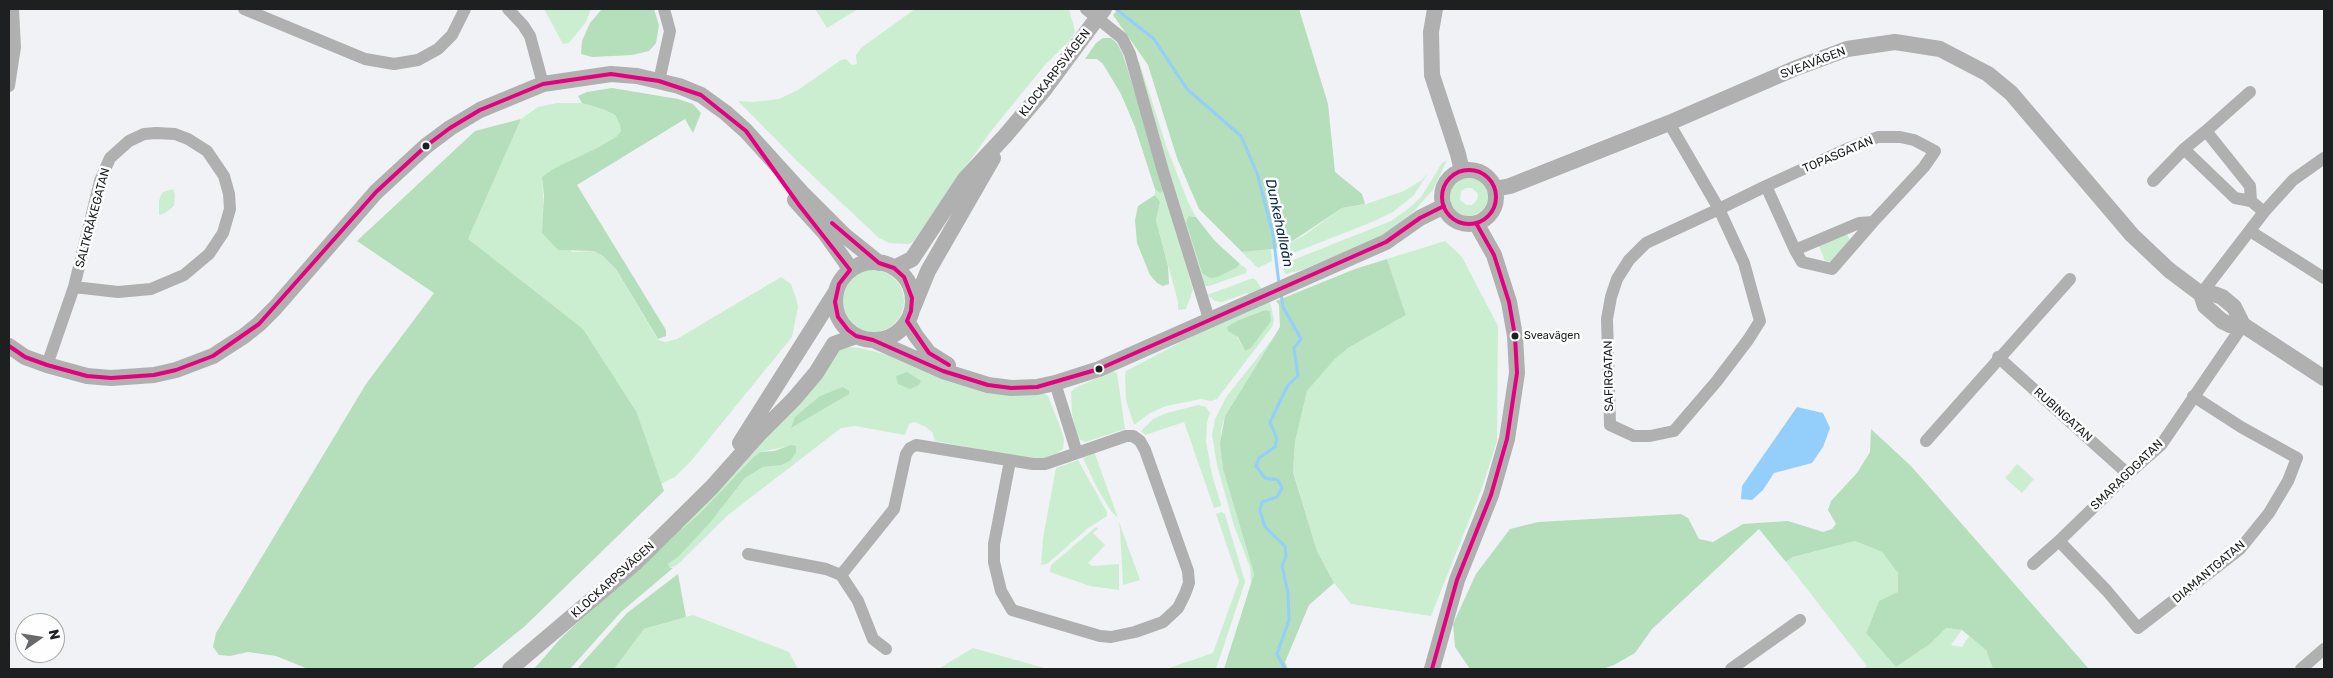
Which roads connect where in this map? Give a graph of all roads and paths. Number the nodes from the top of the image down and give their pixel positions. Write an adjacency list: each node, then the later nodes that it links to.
1 (13, 9): 11 (street)
2 (244, 9): 3 (street)
3 (465, 9)
4 (508, 9): 10 (street)
5 (664, 9): 9 (street)
6 (1086, 9): 40 (street)
7 (1104, 9): 16 (street, KLOCKARPSVÄGEN, bridge)
8 (1435, 9): 19 (street)
9 (659, 81): 10 (street); 15 (street)
10 (543, 84): 46 (street)
11 (9, 86)
12 (2250, 92): 14 (street)
13 (1669, 123): 22 (street, SVEAVÄGEN); 25 (street, SAFIRGATAN); 38 (street, SVEAVÄGEN)
14 (2206, 130): 17 (street); 23 (street)
15 (746, 131): 31 (street); 33 (street)
16 (1005, 136): 32 (street); 39 (street)
17 (2184, 149): 20 (street); 23 (street)
18 (2324, 158): 26 (street)
19 (1462, 171): 22 (street); 24 (street)
20 (2153, 181)
21 (1766, 186): 25 (street, TOPASGATAN); 27 (street, TOPASGATAN); 30 (street, TOPASGATAN)
22 (1495, 190): 28 (street)
23 (2250, 200): 26 (street)
24 (1444, 206): 28 (street); 40 (street)
25 (1719, 209): 25 (street, SAFIRGATAN)
26 (2264, 212): 29 (street)
27 (1873, 222): 30 (street); 30 (street, TOPASGATAN)
28 (1476, 223): 64 (street)
29 (2250, 231): 34 (street); 38 (street)
30 (1795, 250)
31 (879, 263): 32 (street); 33 (street)
32 (894, 268): 39 (street)
33 (850, 270): 37 (street)
34 (2324, 278)
35 (2070, 279): 45 (street)
36 (74, 288): 36 (street, SALTKRÅKEGATAN); 46 (street, SALTKRÅKEGATAN)
37 (836, 292): 42 (street); 55 (street)
38 (2202, 294): 41 (street, SVEAVÄGEN)
39 (909, 316): 43 (street); 49 (street)
40 (1208, 319): 48 (street)
41 (2243, 325): 47 (street, SVEAVÄGEN); 50 (street, SMARAGDGATAN)
42 (856, 336): 43 (street); 55 (street)
43 (873, 340): 49 (street)
44 (9, 346): 46 (street)
45 (1998, 357): 51 (street); 54 (street, RUBINGATAN)
46 (47, 365)
47 (2324, 378)
48 (1055, 383): 49 (street); 52 (street)
49 (1037, 387)
50 (2193, 396): 54 (street, SMARAGDGATAN); 56 (street, DIAMANTGATAN)
51 (1926, 441)
52 (1077, 453): 53 (street); 53 (street)
53 (1010, 461): 59 (street)
54 (2128, 474): 56 (street, SMARAGDGATAN)
55 (712, 487): 63 (street, KLOCKARPSVÄGEN)
56 (2059, 541): 58 (street, SMARAGDGATAN)
57 (748, 554): 59 (street)
58 (2033, 564)
59 (841, 575): 61 (street)
60 (1800, 620): 65 (street)
61 (886, 648)
62 (2324, 649): 66 (street)
63 (510, 669)
64 (1432, 669)
65 (1732, 669)
66 (2300, 669)

